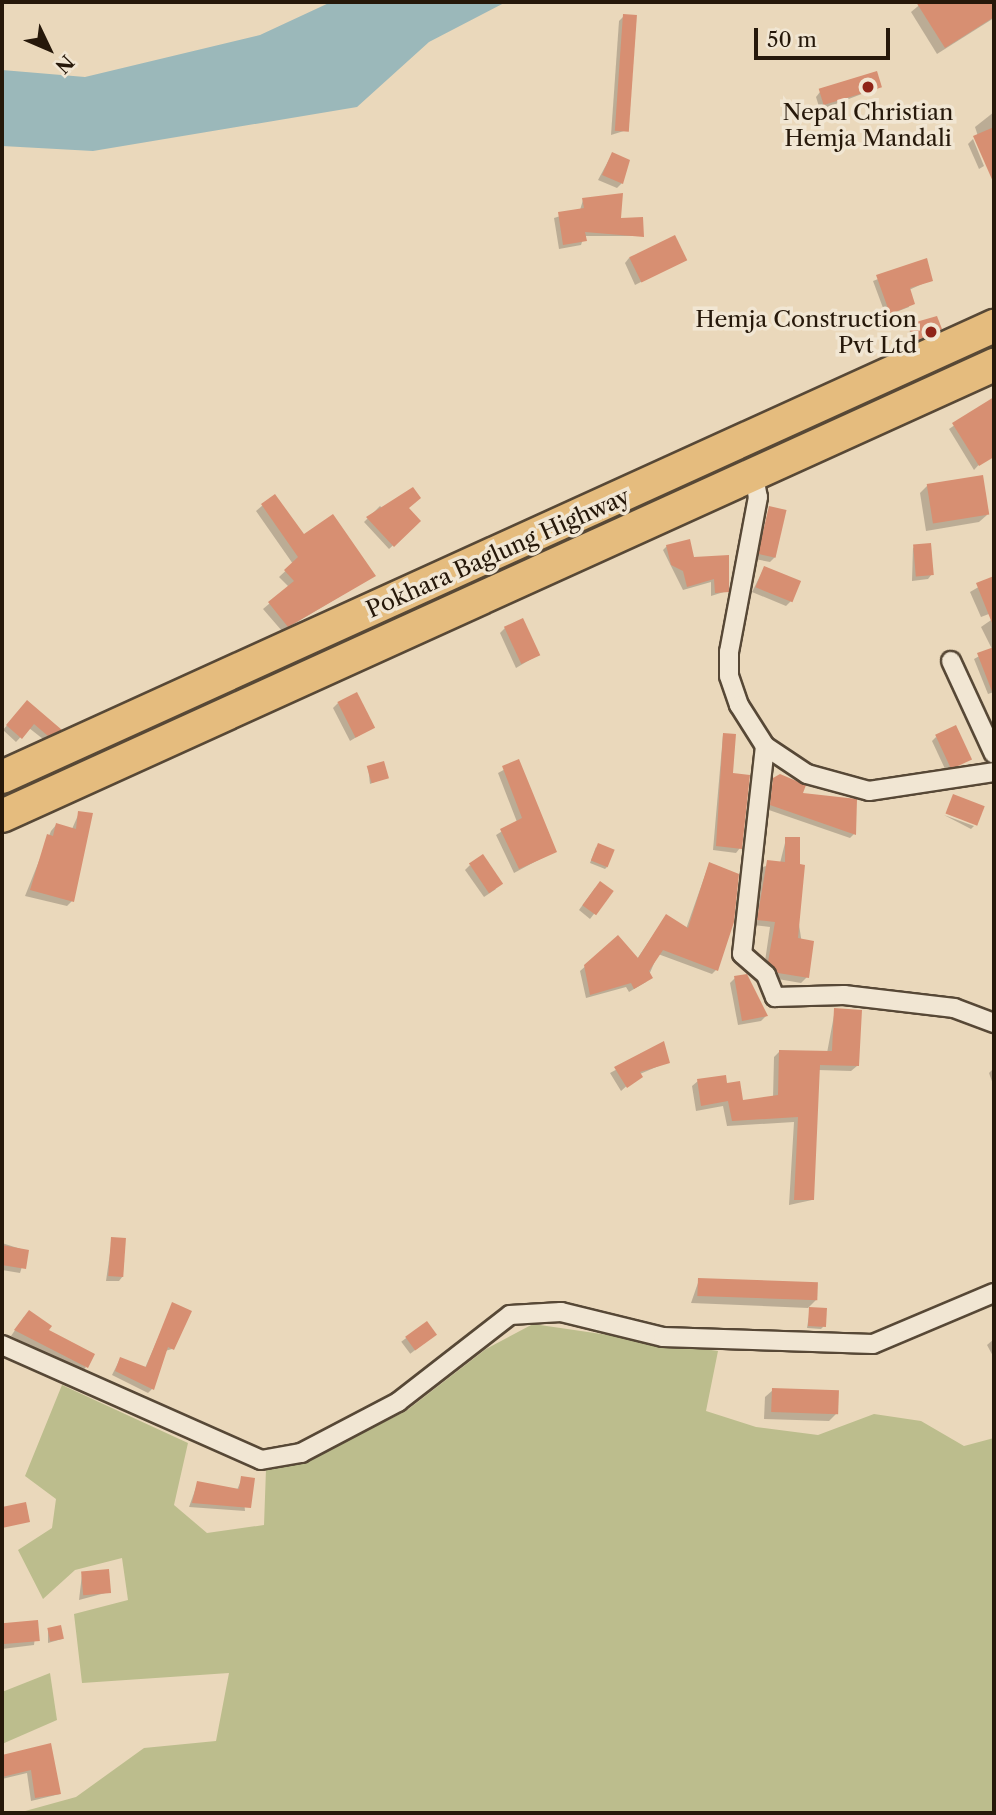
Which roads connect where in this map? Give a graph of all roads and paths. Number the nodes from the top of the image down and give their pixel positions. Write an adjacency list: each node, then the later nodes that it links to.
1 (994, 326): 8 (highway, Pokhara Baglung Highway)
2 (994, 365): 3 (highway, Pokhara Baglung Highway)
3 (754, 477): 5 (street); 9 (highway, Pokhara Baglung Highway)
4 (951, 661): 6 (street)
5 (765, 746): 7 (street); 10 (street)
6 (994, 754)
7 (994, 772)
8 (2, 777)
9 (2, 816)
10 (994, 1023)
11 (994, 1293): 12 (street)
12 (2, 1345)

